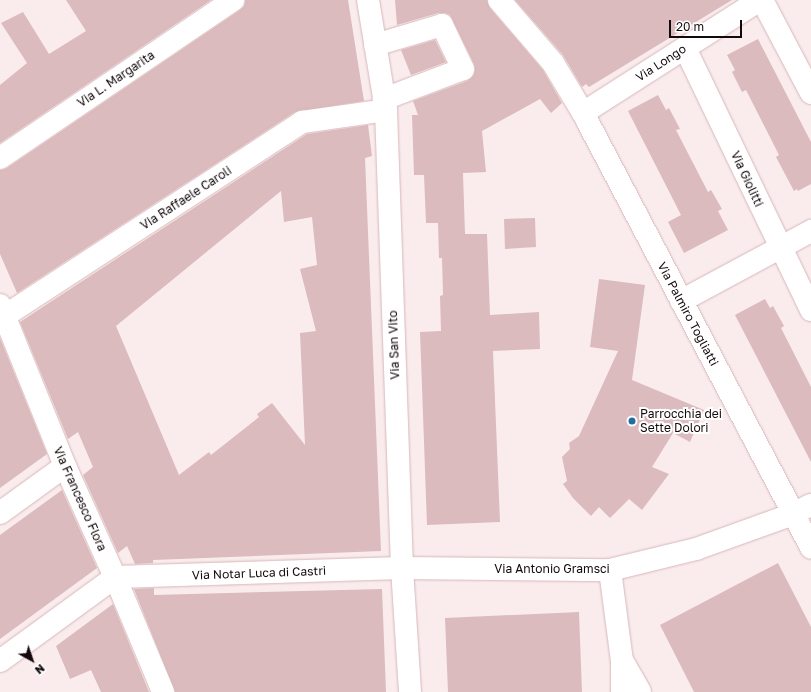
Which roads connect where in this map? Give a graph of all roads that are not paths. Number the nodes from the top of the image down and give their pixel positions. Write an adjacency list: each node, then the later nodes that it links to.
1 (233, 0): 10 (street, Via L. Margarita)
2 (368, 0): 5 (street, Via San Vito)
3 (499, 0): 9 (street, Via Palmiro Togliatti)
4 (761, 0): 6 (street, Via Longo); 7 (street)
5 (375, 45): 8 (street, Via San Vito); 8 (street, Via Raffaele Caroli)
6 (685, 48): 9 (street, Via Longo); 12 (street, Via Giolitti)
7 (811, 93)
8 (385, 105): 15 (street, Via Raffaele Caroli); 20 (street, Via San Vito)
9 (583, 113): 13 (street, Via Palmiro Togliatti)
10 (0, 158)
11 (811, 231): 12 (street)
12 (780, 248): 13 (street); 14 (street, Via Giolitti)
13 (681, 301): 17 (street, Via Palmiro Togliatti)
14 (811, 310)
15 (2, 313): 16 (street, Via Francesco Flora)
16 (65, 466): 18 (street); 22 (street, Via Francesco Flora)
17 (802, 510): 19 (street, Via Palmiro Togliatti); 21 (street, Via Antonio Gramsci)
18 (0, 513)
19 (811, 548)
20 (402, 568): 21 (street, Via Antonio Gramsci); 22 (street, Via Notar Luca di Castri); 26 (street, Via San Vito)
21 (610, 570): 24 (street)
22 (115, 577): 23 (street); 25 (street, Via Francesco Flora)
23 (0, 661)
24 (622, 661): 27 (street); 28 (street)
25 (163, 692)
26 (410, 692)
27 (622, 692)
28 (640, 692)

